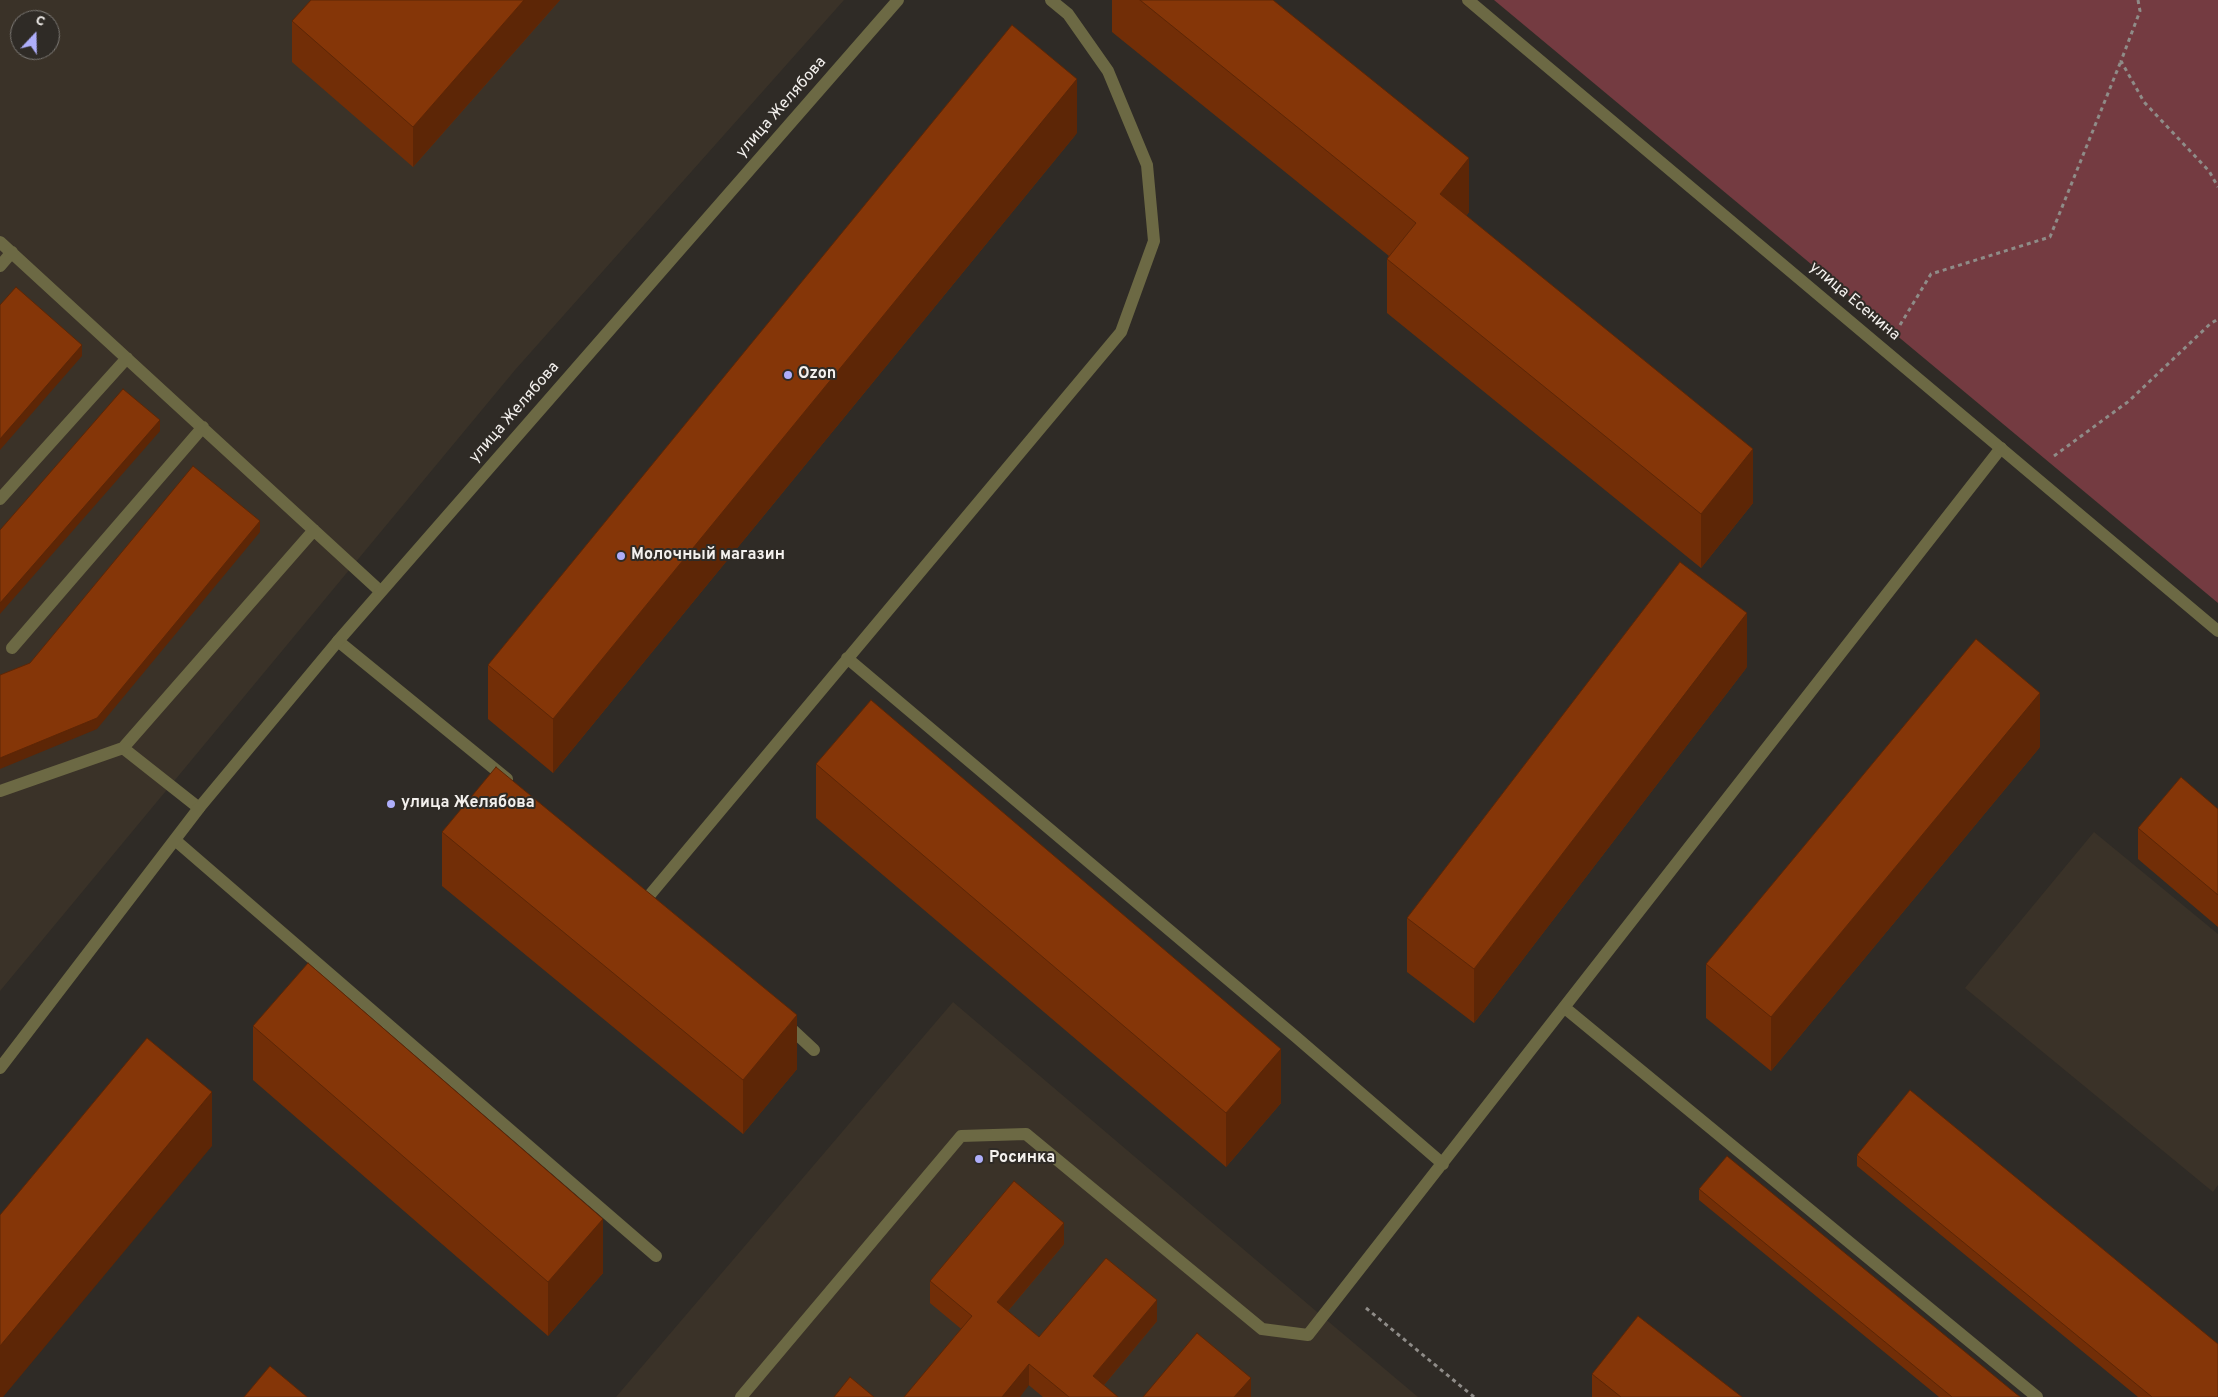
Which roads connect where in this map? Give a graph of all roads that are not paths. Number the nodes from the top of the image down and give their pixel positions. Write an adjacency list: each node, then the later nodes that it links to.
1 (898, 0): 12 (street, улица Желябова)
2 (1051, 0): 16 (street)
3 (1468, 0): 9 (street, улица Есенина)
4 (0, 242): 5 (street)
5 (12, 252): 6 (street); 7 (street)
6 (0, 266)
7 (127, 358): 8 (street); 10 (street)
8 (203, 428): 11 (street); 15 (street)
9 (2001, 448): 13 (street, улица Есенина); 23 (street)
10 (0, 499)
11 (314, 530): 12 (street); 17 (street)
12 (380, 591): 14 (street, улица Желябова)
13 (2218, 631)
14 (338, 641): 18 (street); 20 (street, улица Желябова)
15 (12, 648)
16 (847, 658): 22 (street); 27 (street)
17 (123, 748): 19 (street); 20 (street)
18 (520, 790)
19 (0, 791)
20 (199, 808): 21 (street, улица Желябова)
21 (175, 840): 26 (street, улица Желябова); 28 (street)
22 (648, 896)
23 (1565, 1008): 27 (street); 30 (street)
24 (778, 1016): 25 (street)
25 (814, 1050)
26 (0, 1068)
27 (1443, 1164): 29 (street)
28 (656, 1256)
29 (741, 1397)
30 (2037, 1397)

